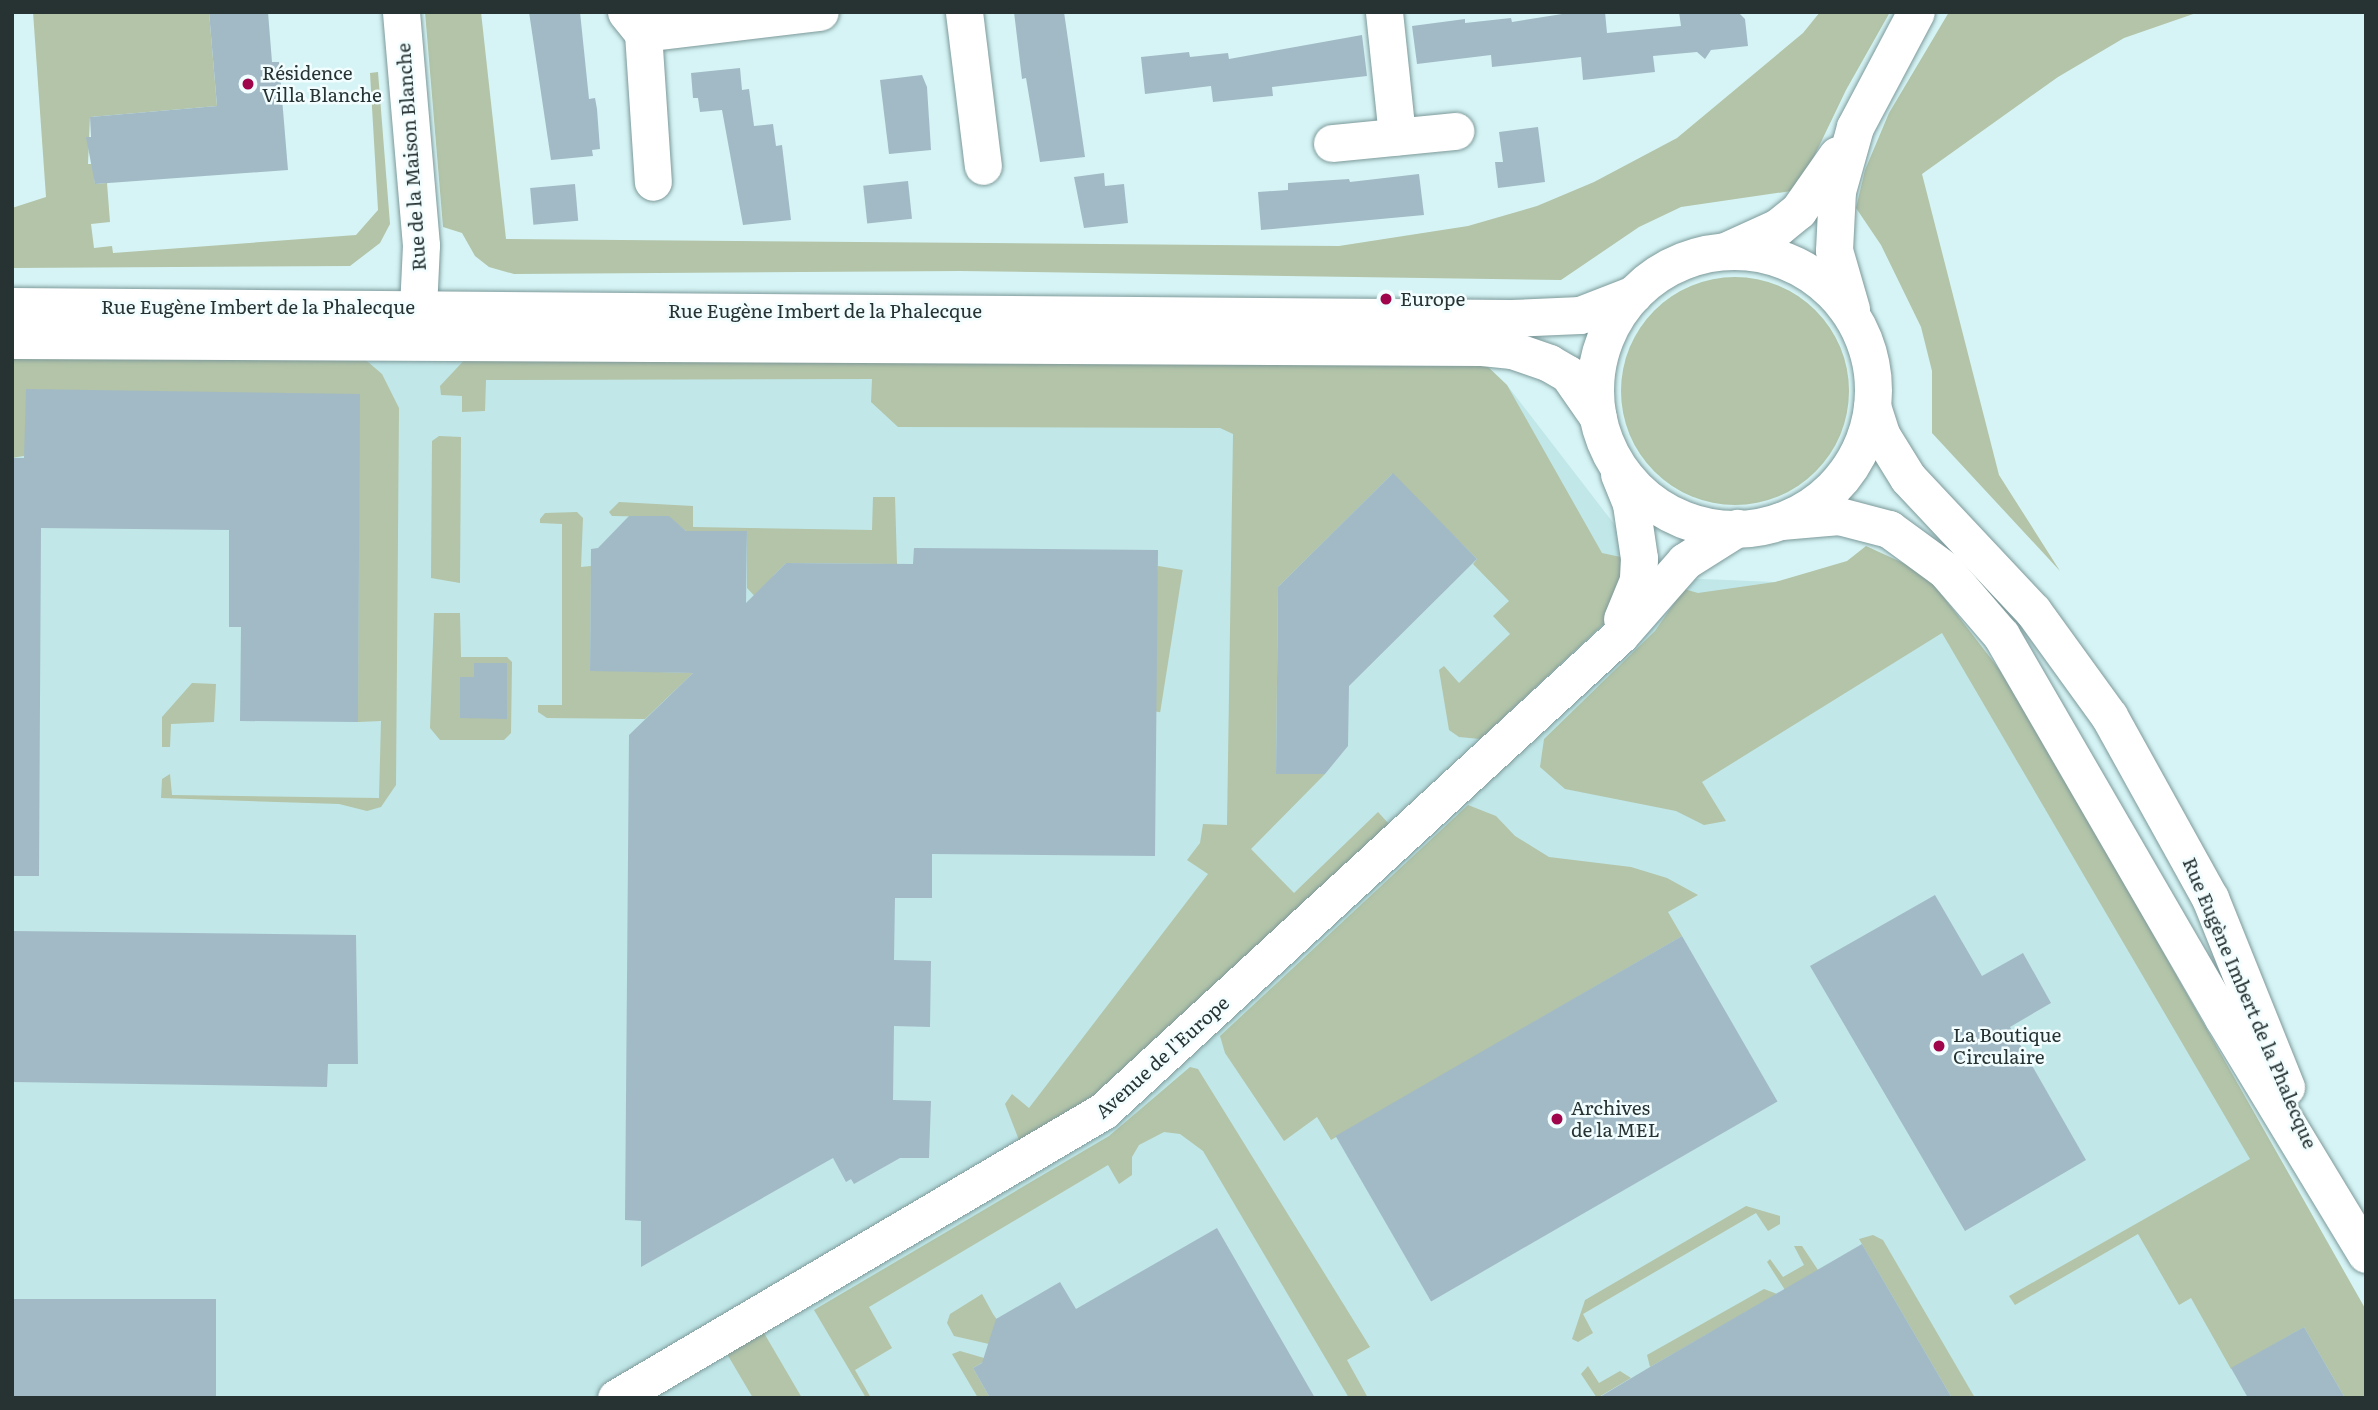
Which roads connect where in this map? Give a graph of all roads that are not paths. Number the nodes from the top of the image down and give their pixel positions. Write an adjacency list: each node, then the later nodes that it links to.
1 (401, 12): 17 (street, Rue de la Maison Blanche)
2 (820, 12): 6 (street)
3 (964, 12): 11 (street)
4 (1384, 12): 9 (street)
5 (1916, 12): 7 (street)
6 (634, 22): 12 (street)
7 (1854, 127): 13 (street); 16 (street)
8 (1455, 131): 9 (street)
9 (1397, 136): 10 (street)
10 (1332, 143)
11 (983, 166)
12 (653, 181)
13 (1724, 251): 14 (street); 16 (street)
14 (1634, 294): 17 (street, Rue Eugène Imbert de la Phalecque); 20 (street)
15 (12, 306): 17 (street, Rue Eugène Imbert de la Phalecque)
16 (1855, 322): 19 (street)
17 (417, 325): 18 (street, Rue Eugène Imbert de la Phalecque); 20 (street, Rue Eugène Imbert de la Phalecque)
18 (12, 340)
19 (1872, 406): 22 (street); 25 (street, Rue Eugène Imbert de la Phalecque)
20 (1598, 417): 21 (street)
21 (1614, 459): 23 (street); 24 (street, Avenue de l'Europe)
22 (1781, 521): 23 (street); 25 (street, Rue Eugène Imbert de la Phalecque)
23 (1737, 528): 24 (street, Avenue de l'Europe)
24 (1601, 649): 27 (street, Avenue de l'Europe)
25 (2332, 1195): 26 (street, Rue Eugène Imbert de la Phalecque)
26 (2366, 1254)
27 (616, 1398)

